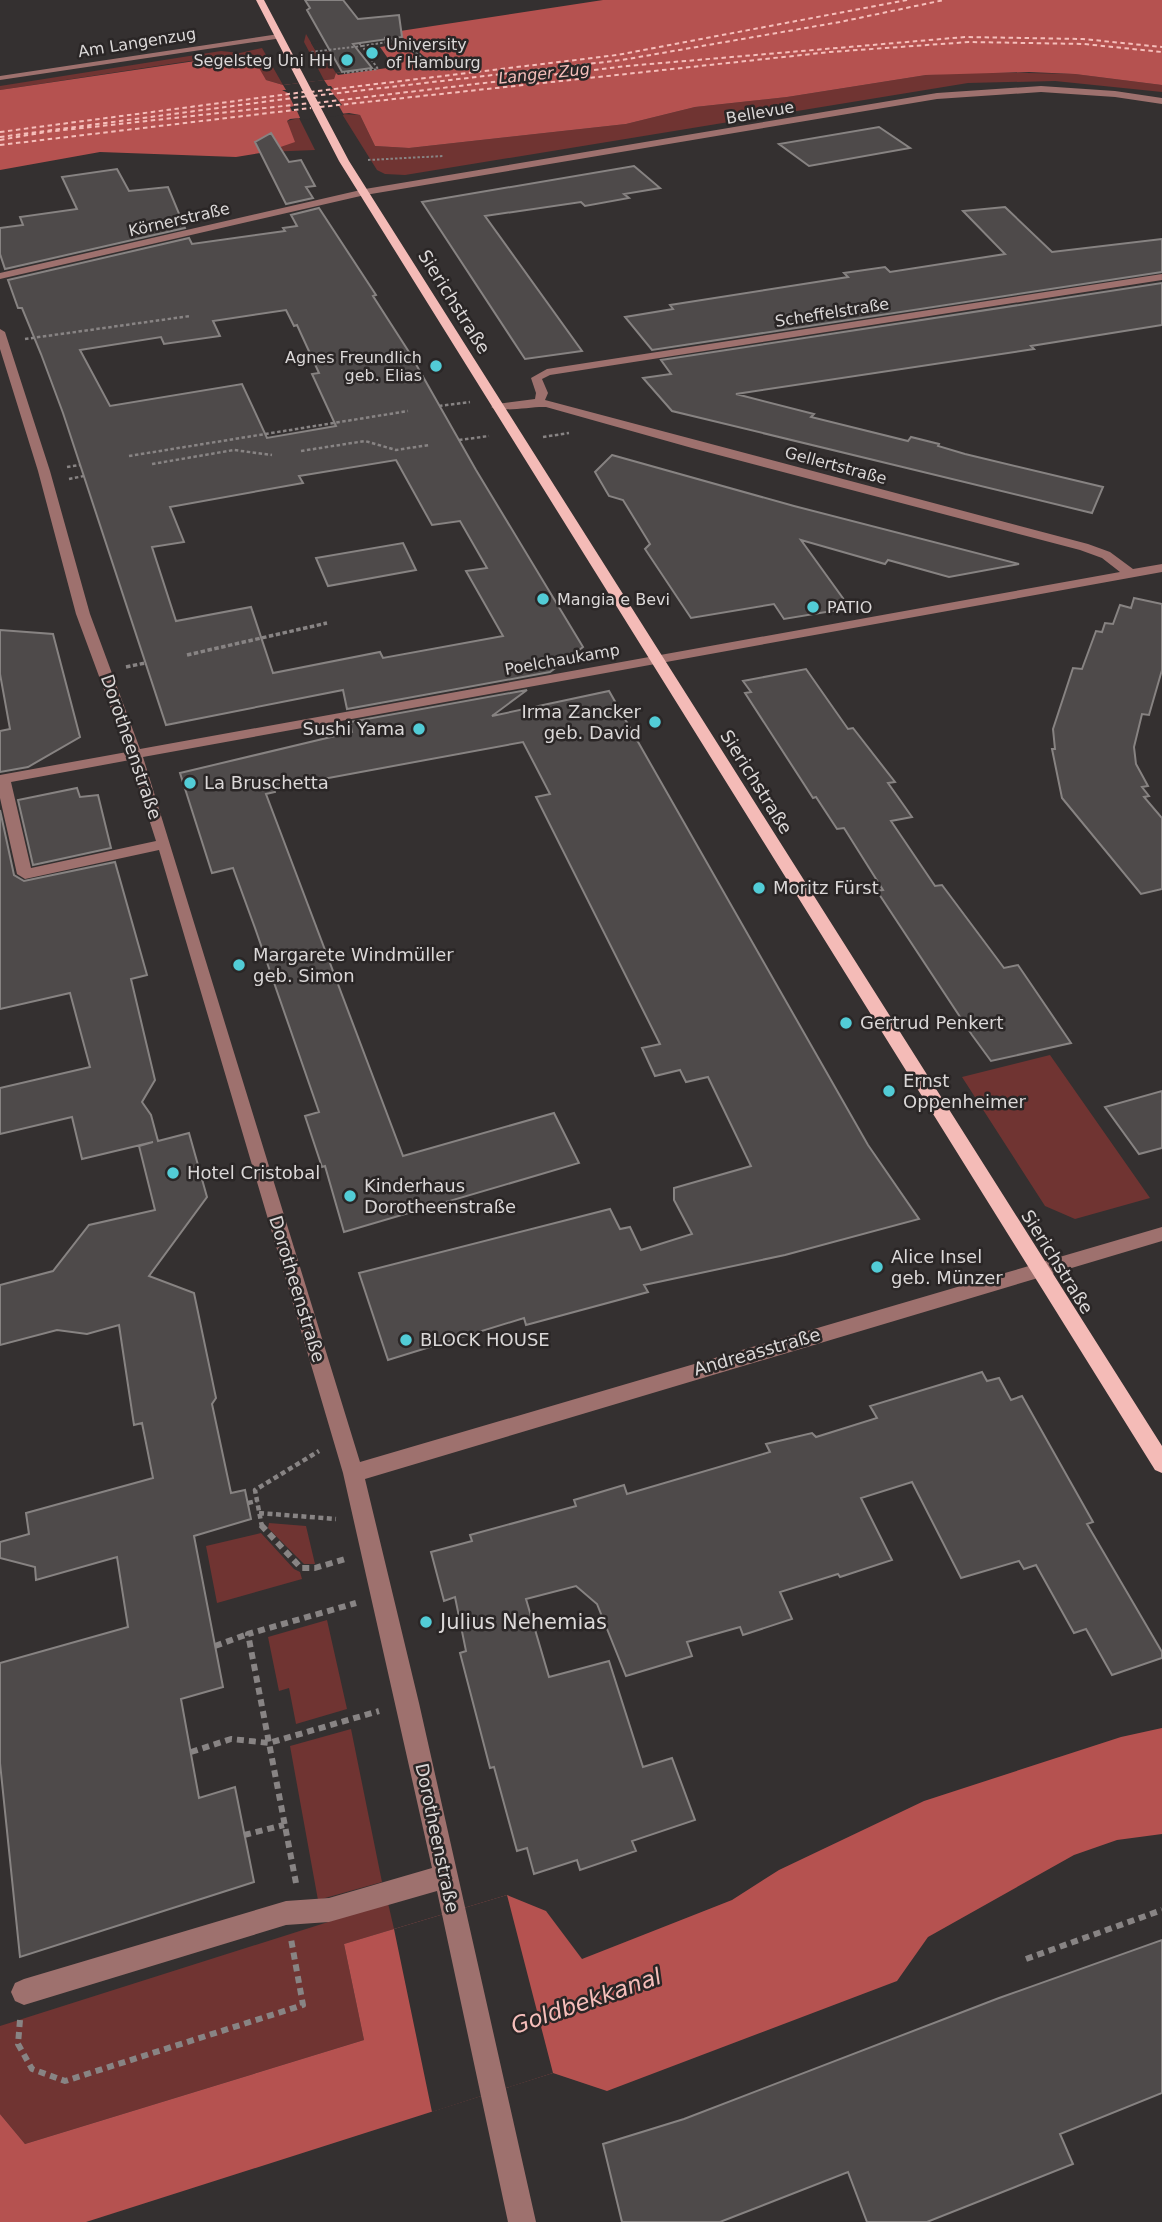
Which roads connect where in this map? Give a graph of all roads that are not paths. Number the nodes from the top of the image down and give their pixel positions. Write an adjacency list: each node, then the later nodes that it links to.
1 (260, 0): 2 (main road, Sierichstraße)
2 (279, 36): 3 (street, Am Langenzug); 5 (main road, Sierichstraße)
3 (0, 78)
4 (1162, 101): 5 (street, Bellevue)
5 (365, 192): 6 (street, Körnerstraße); 9 (main road, Sierichstraße)
6 (0, 276)
7 (1162, 277): 10 (street, Scheffelstraße)
8 (2, 337): 14 (street, Dorotheenstraße)
9 (494, 403): 10 (street, Gellertstraße); 13 (main road, Sierichstraße)
10 (539, 403): 12 (street, Gellertstraße)
11 (1162, 568): 12 (street)
12 (1130, 573): 13 (street, Poelchaukamp)
13 (657, 659): 14 (street, Poelchaukamp); 18 (main road, Sierichstraße)
14 (134, 754): 15 (street, Poelchaukamp); 16 (street, Dorotheenstraße)
15 (1, 779): 16 (street)
16 (164, 844): 20 (street, Dorotheenstraße)
17 (1162, 1234): 18 (street, Andreasstraße)
18 (1039, 1270): 19 (main road, Sierichstraße); 20 (street, Andreasstraße)
19 (1162, 1464)
20 (353, 1473): 21 (street, Dorotheenstraße)
21 (446, 1877): 22 (street); 23 (street, Dorotheenstraße)
22 (24, 1992)
23 (522, 2222)

